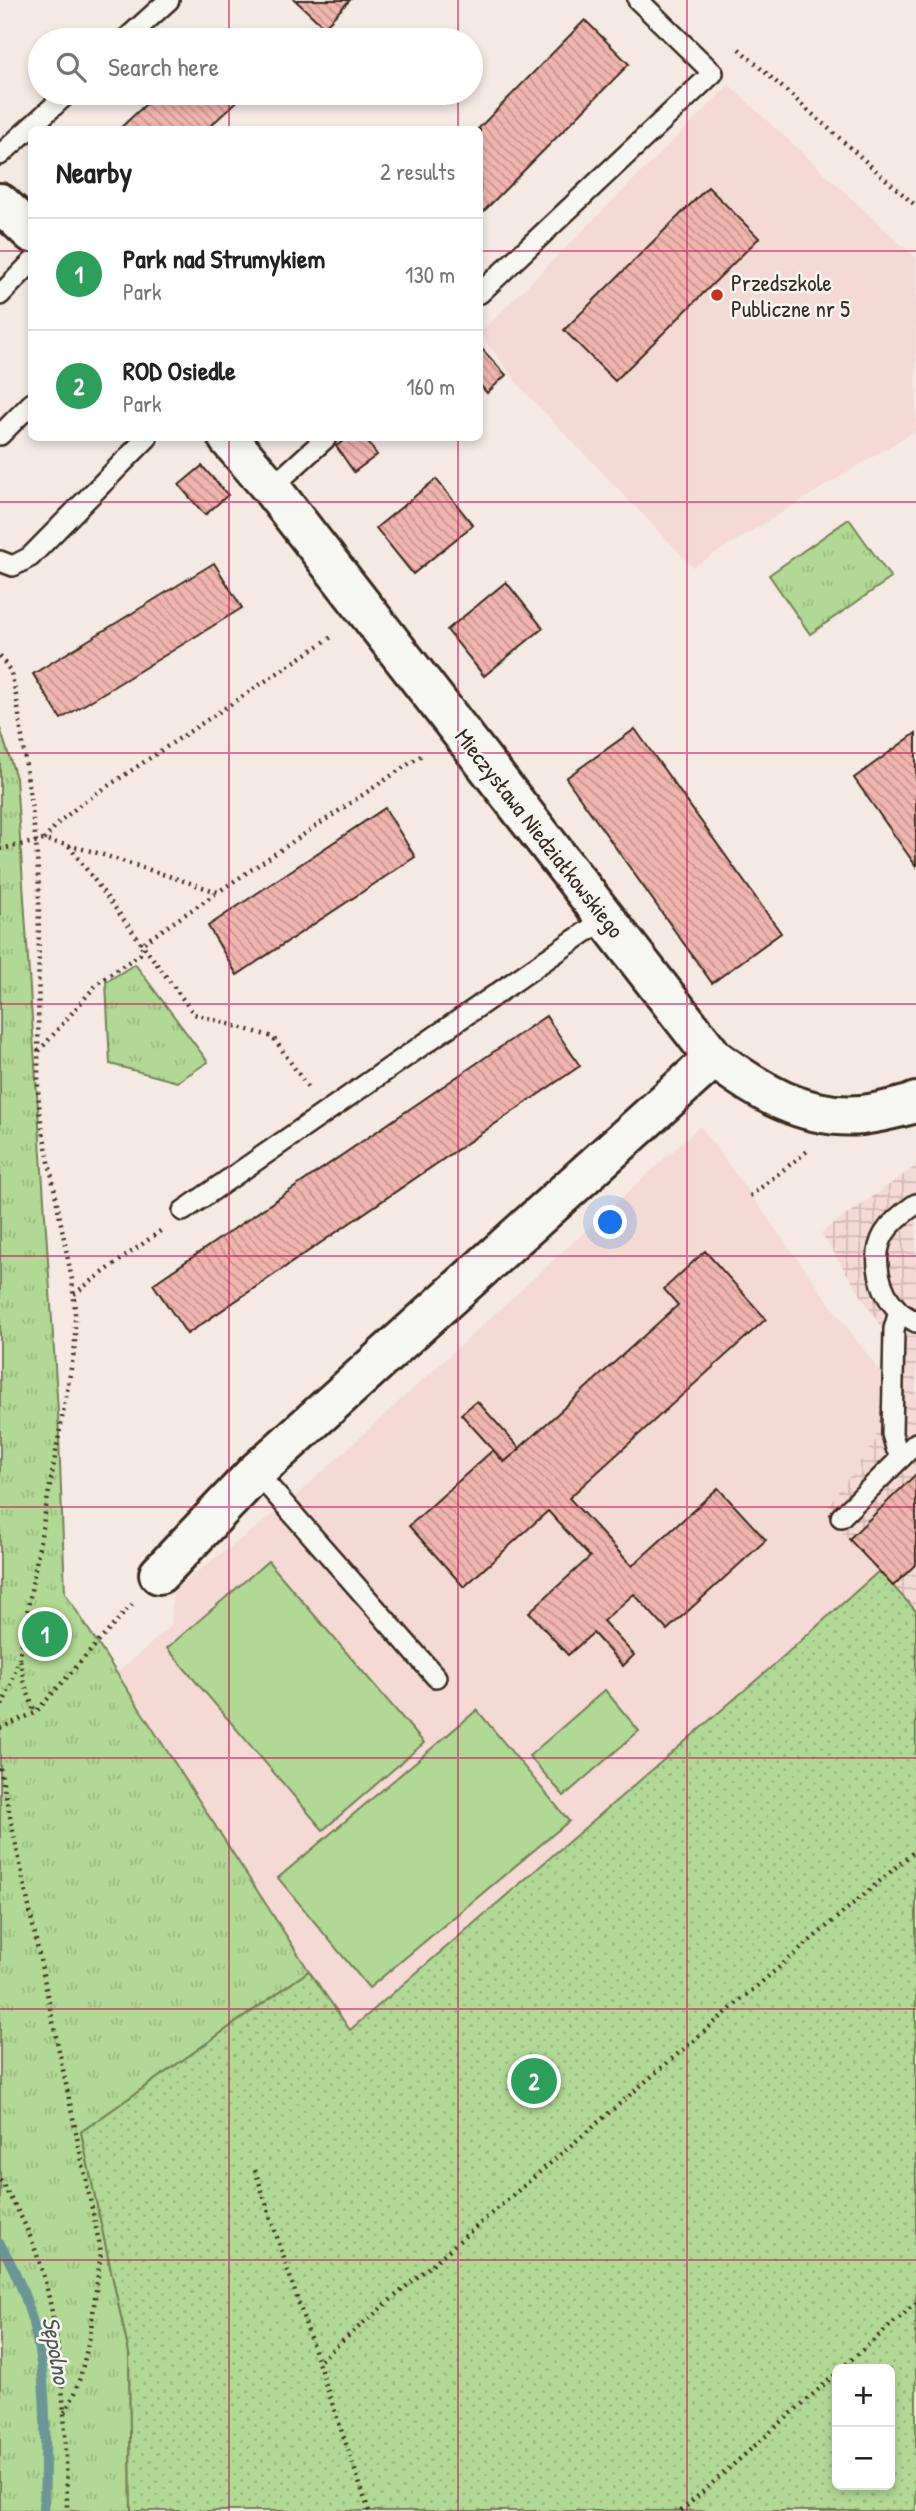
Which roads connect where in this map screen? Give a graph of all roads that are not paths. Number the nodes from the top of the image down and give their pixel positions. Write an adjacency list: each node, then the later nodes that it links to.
1 (169, 0): 3 (lane)
2 (638, 0): 11 (lane)
3 (138, 28)
4 (55, 105): 5 (lane)
5 (32, 126)
6 (28, 129): 7 (lane)
7 (0, 155)
8 (0, 203): 9 (street)
9 (28, 229)
10 (28, 266): 12 (lane)
11 (483, 290)
12 (0, 295)
13 (28, 407): 14 (lane)
14 (0, 435)
15 (144, 441): 19 (lane)
16 (231, 441): 18 (street, Mieczysława Niedziałkowskiego)
17 (323, 441): 18 (lane)
18 (271, 488): 20 (street, Mieczysława Niedziałkowskiego)
19 (0, 561)
20 (606, 918): 21 (street, Mieczysława Niedziałkowskiego); 24 (lane)
21 (714, 1058): 22 (street, Mieczysława Niedziałkowskiego); 27 (street)
22 (916, 1102)
23 (916, 1204): 25 (lane)
24 (183, 1211)
25 (907, 1317): 26 (lane)
26 (909, 1450): 28 (lane)
27 (256, 1472): 29 (street); 30 (lane)
28 (841, 1517)
29 (159, 1574)
30 (436, 1677)

